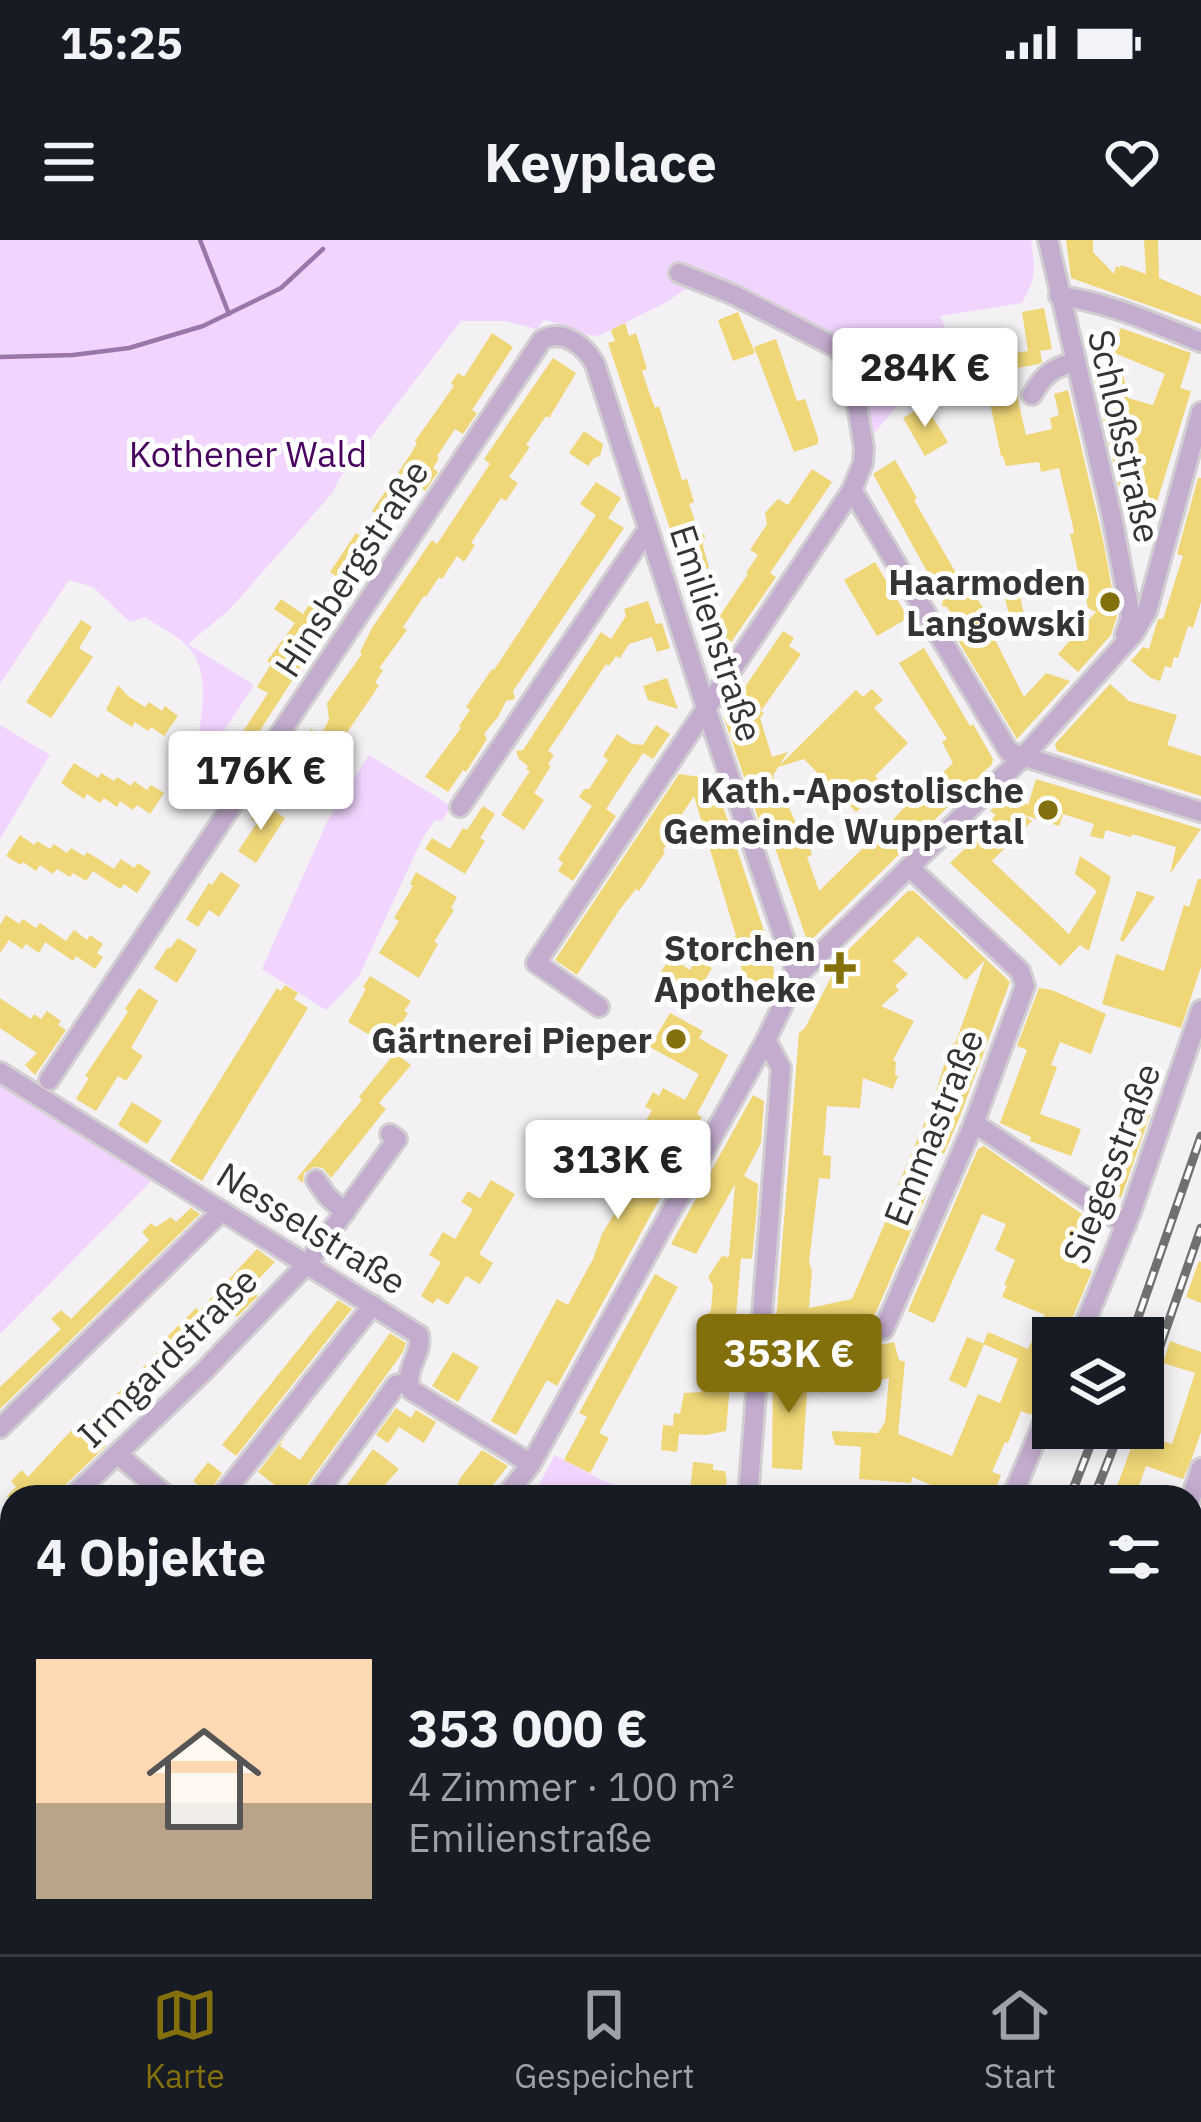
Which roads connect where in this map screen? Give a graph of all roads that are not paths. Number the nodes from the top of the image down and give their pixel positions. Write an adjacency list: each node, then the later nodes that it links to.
1 (1048, 240): 3 (street, Schloßstraße)
2 (679, 273): 9 (street)
3 (1059, 296): 5 (street); 6 (street, Schloßstraße)
4 (550, 335): 10 (street, Emilienstraße); 24 (street, Hinsbergstraße)
5 (1201, 342)
6 (1076, 362): 7 (street); 12 (street, Schloßstraße)
7 (1032, 395)
8 (1201, 412): 11 (street)
9 (852, 490): 14 (street); 15 (street)
10 (648, 529): 14 (street, Emilienstraße); 16 (street)
11 (1165, 550): 12 (street); 13 (street)
12 (1120, 565): 13 (street, Schloßstraße)
13 (1121, 646): 15 (street)
14 (706, 708): 19 (street, Emilienstraße); 20 (street)
15 (1024, 756): 17 (street); 18 (street)
16 (460, 807)
17 (1201, 812)
18 (909, 868): 19 (street); 25 (street, Emmastraße)
19 (797, 976): 22 (street)
20 (599, 1007)
21 (1201, 1010): 30 (street, Siegesstraße)
22 (766, 1040): 34 (street); 39 (street)
23 (0, 1072): 28 (street, Nesselstraße)
24 (49, 1080)
25 (974, 1123): 30 (street); 34 (street, Emmastraße)
26 (390, 1134): 29 (street, Irmgardstraße)
27 (316, 1180): 29 (street)
28 (222, 1211): 31 (street, Nesselstraße); 36 (street)
29 (345, 1212): 31 (street, Irmgardstraße)
30 (1126, 1225): 33 (street, Siegesstraße)
31 (308, 1263): 32 (street, Nesselstraße); 38 (street, Irmgardstraße)
32 (373, 1304): 35 (street, Nesselstraße); 42 (street)
33 (1087, 1317)
34 (760, 1358): 45 (street)
35 (408, 1382): 39 (street); 43 (street)
36 (0, 1428)
37 (1032, 1449): 46 (street)
38 (117, 1454): 40 (street, Irmgardstraße); 41 (street)
39 (531, 1464): 44 (street)
40 (85, 1485)
41 (154, 1485)
42 (230, 1485)
43 (324, 1485)
44 (514, 1485)
45 (749, 1485)
46 (1017, 1485)

